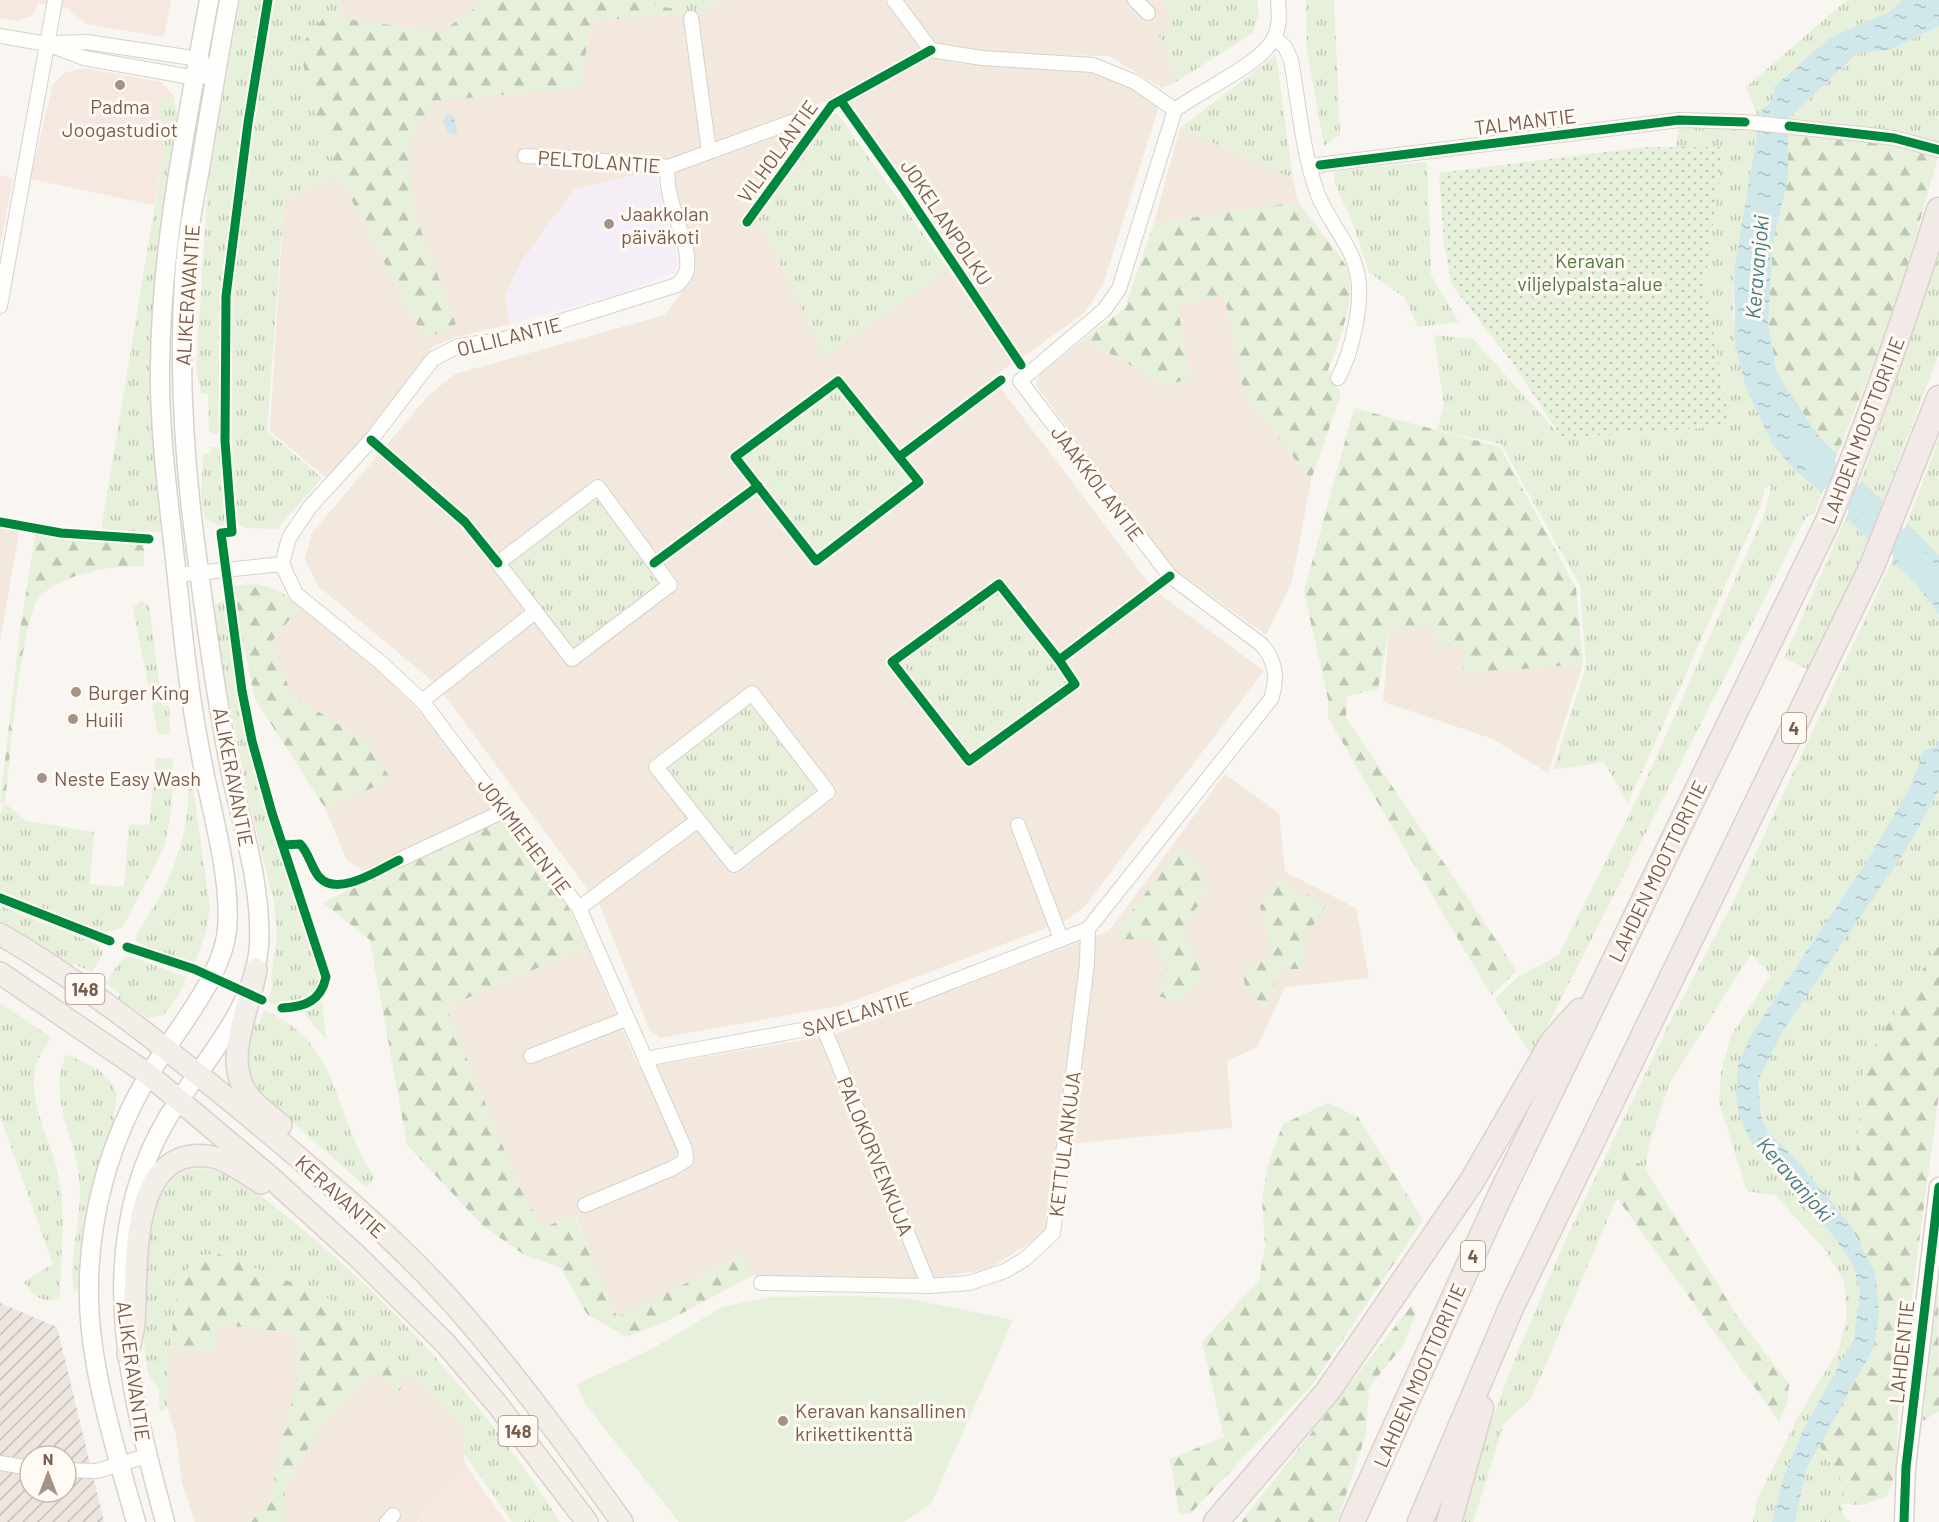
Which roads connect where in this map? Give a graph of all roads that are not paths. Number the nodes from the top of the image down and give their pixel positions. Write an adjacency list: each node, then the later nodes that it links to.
1 (55, 0): 11 (street)
2 (209, 0): 12 (main road, ALIKERAVANTIE)
3 (229, 0): 13 (main road, ALIKERAVANTIE)
4 (894, 0): 15 (street)
5 (1135, 0): 7 (street)
6 (1278, 0): 10 (street)
7 (1148, 14)
8 (691, 18): 18 (street)
9 (0, 36): 11 (street)
10 (1275, 38): 15 (street); 20 (street)
11 (47, 44): 12 (street); 14 (street); 23 (street)
12 (199, 59): 13 (street); 14 (main road, ALIKERAVANTIE)
13 (216, 74): 14 (street); 27 (main road, ALIKERAVANTIE)
14 (196, 78): 28 (main road, ALIKERAVANTIE)
15 (1175, 110): 36 (street, JAAKKOLANTIE)
16 (808, 116): 18 (street, PELTOLANTIE)
17 (1939, 150): 20 (street, TALMANTIE)
18 (710, 152): 21 (street, PELTOLANTIE)
19 (525, 156): 21 (street, PELTOLANTIE)
20 (1310, 166): 24 (street)
21 (668, 167): 26 (street, OLLILANTIE)
22 (1939, 210): 41 (highway, LAHDEN MOOTTORITIE / 4)
23 (0, 306)
24 (1338, 378)
25 (1939, 399): 56 (highway, 4)
26 (282, 564): 27 (street); 30 (street, JOKIMIEHENTIE)
27 (199, 572): 28 (street); 39 (main road, ALIKERAVANTIE)
28 (177, 575): 44 (main road, ALIKERAVANTIE)
29 (535, 612): 29 (street); 30 (street)
30 (422, 701): 31 (street, JOKIMIEHENTIE)
31 (506, 810): 34 (street); 35 (street, JOKIMIEHENTIE)
32 (697, 821): 32 (street); 35 (street)
33 (1018, 825): 38 (street)
34 (399, 860)
35 (579, 908): 42 (street, JOKIMIEHENTIE)
36 (1088, 929): 38 (street); 55 (street, KETTULANKUJA)
37 (0, 934): 44 (main road, KERAVANTIE / 148)
38 (1061, 939): 43 (street, SAVELANTIE)
39 (256, 969): 47 (main road, ALIKERAVANTIE); 50 (main road)
40 (0, 973): 48 (main road, KERAVANTIE / 148)
41 (1598, 991): 67 (highway); 68 (highway, LAHDEN MOOTTORITIE / 4)
42 (626, 1019): 45 (street); 46 (street, JOKIMIEHENTIE)
43 (823, 1026): 46 (street, SAVELANTIE); 55 (street, PALOKORVENKUJA)
44 (166, 1050): 47 (main road, KERAVANTIE / 148); 48 (main road, ALIKERAVANTIE)
45 (531, 1056)
46 (645, 1059): 52 (street, JOKIMIEHENTIE)
47 (196, 1073): 49 (main road, ALIKERAVANTIE); 50 (main road, KERAVANTIE / 148)
48 (149, 1075): 49 (main road, KERAVANTIE / 148); 60 (main road, ALIKERAVANTIE)
49 (179, 1100): 53 (main road, KERAVANTIE / 148); 57 (main road, ALIKERAVANTIE)
50 (327, 1181): 66 (main road, KERAVANTIE / 148)
51 (1939, 1187): 71 (main road, LAHDENTIE)
52 (585, 1205)
53 (304, 1209): 57 (main road); 65 (main road, KERAVANTIE / 148)
54 (761, 1283): 55 (street, KETTULANKUJA)
55 (929, 1286)
56 (1510, 1308): 69 (highway, 4); 70 (highway)
57 (128, 1355): 58 (main road, ALIKERAVANTIE)
58 (147, 1456): 60 (street); 64 (main road, ALIKERAVANTIE)
59 (0, 1463): 61 (street)
60 (122, 1464): 62 (street); 63 (main road, ALIKERAVANTIE)
61 (18, 1466)
62 (78, 1470)
63 (136, 1522)
64 (165, 1522)
65 (587, 1522)
66 (622, 1522)
67 (1216, 1522)
68 (1352, 1522)
69 (1420, 1522)
70 (1449, 1522)
71 (1904, 1522)

